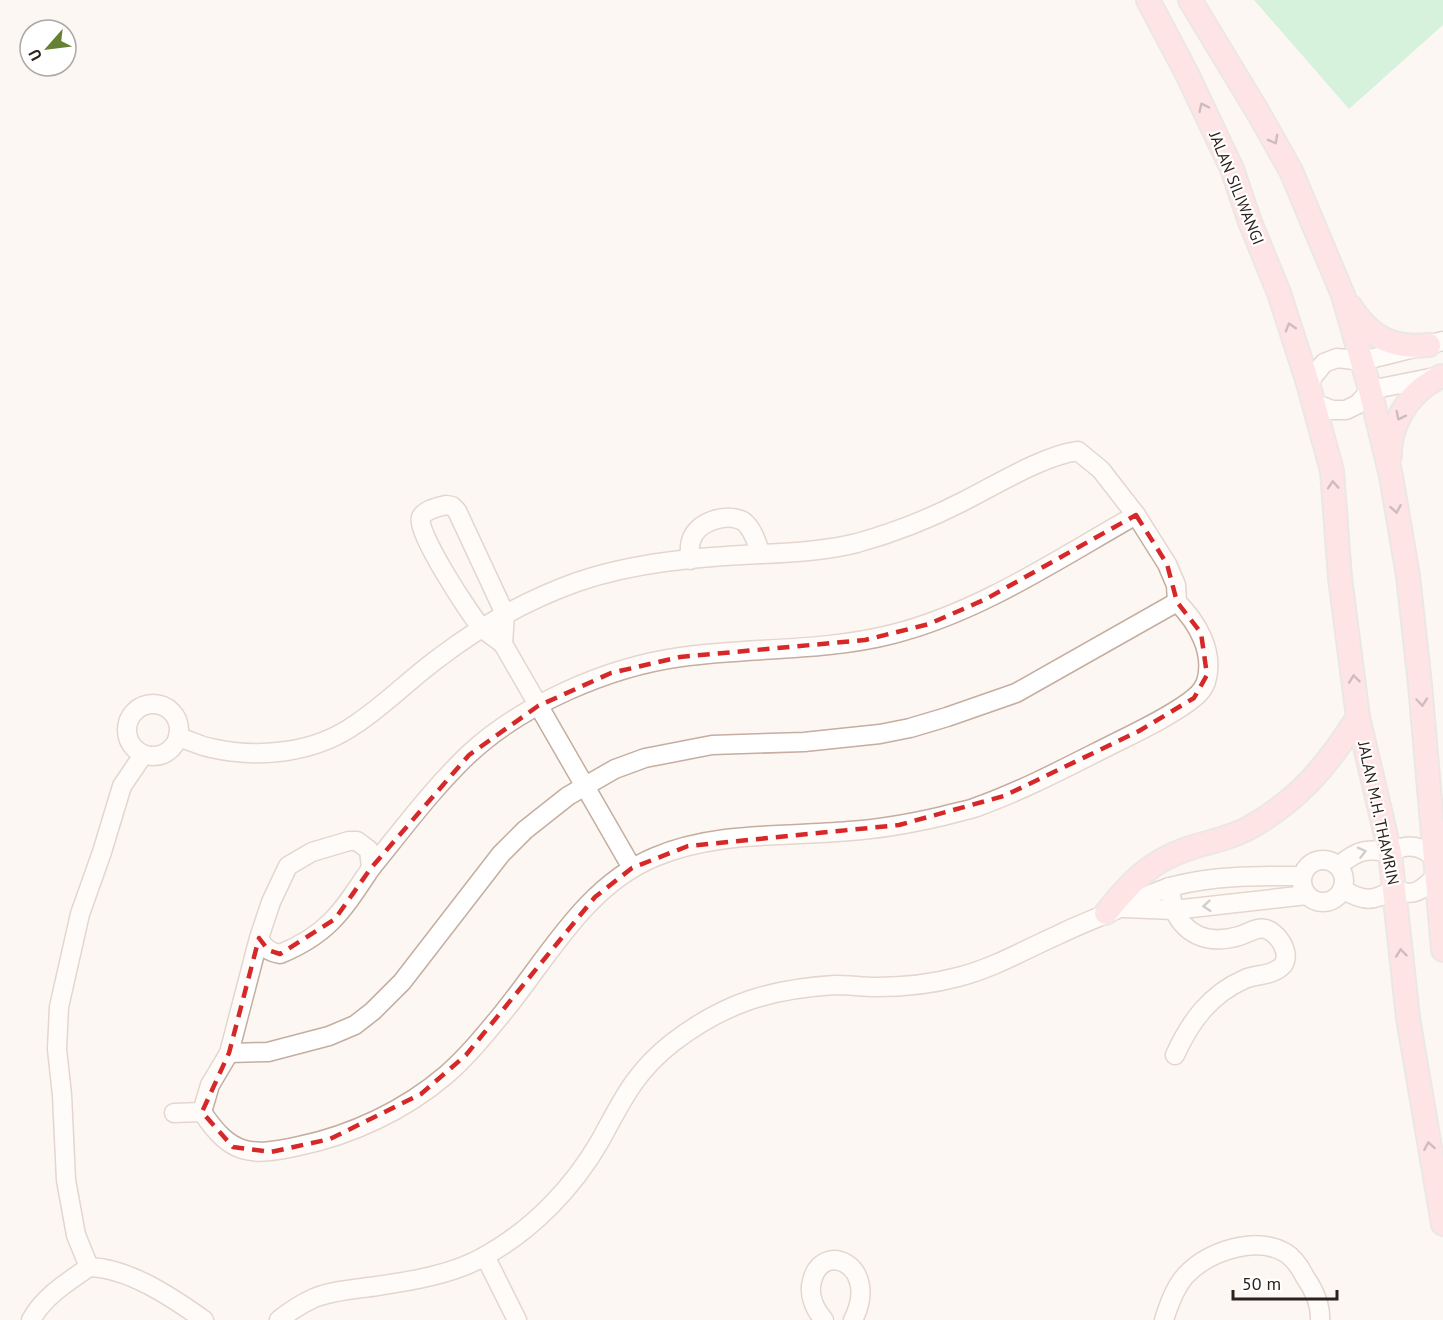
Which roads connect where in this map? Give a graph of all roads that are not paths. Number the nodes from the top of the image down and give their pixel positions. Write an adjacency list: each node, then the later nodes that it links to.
1 (1148, 0): 8 (main road, JALAN SILIWANGI, one-way to 1)
2 (1190, 0): 3 (main road, one-way to 3)
3 (1343, 295): 4 (main road); 5 (main road)
4 (1436, 343): 5 (street)
5 (1362, 361): 7 (main road); 8 (street)
6 (1442, 376): 7 (street); 9 (main road, one-way to 9)
7 (1370, 390): 8 (street); 9 (main road)
8 (1311, 393): 18 (main road, JALAN M.H. THAMRIN, one-way to 8)
9 (1391, 476): 23 (main road, one-way to 23)
10 (1136, 515): 11 (street); 13 (street); 17 (street)
11 (761, 554): 12 (street); 12 (street)
12 (690, 560): 14 (street)
13 (1177, 602): 21 (street); 26 (street)
14 (505, 614): 15 (street); 15 (street); 16 (street)
15 (481, 627): 16 (street); 19 (street)
16 (503, 644): 17 (street)
17 (538, 706): 21 (street); 25 (street)
18 (1358, 717): 22 (main road, JALAN M.H. THAMRIN); 35 (main road)
19 (178, 737): 20 (street); 20 (street)
20 (143, 755): 44 (street)
21 (584, 786): 26 (street); 38 (street)
22 (1390, 853): 23 (street); 24 (street, one-way to 22); 31 (main road, JALAN M.H. THAMRIN)
23 (1436, 865): 31 (street); 37 (main road)
24 (1338, 866): 28 (street); 30 (street)
25 (371, 868): 36 (street); 36 (street)
26 (632, 868): 40 (street)
27 (1246, 876): 28 (street); 29 (street); 33 (street)
28 (1302, 876): 32 (street)
29 (1169, 887): 34 (street); 35 (street)
30 (1342, 889): 31 (street); 32 (street)
31 (1394, 889): 42 (main road, JALAN M.H. THAMRIN, one-way to 31)
32 (1307, 895): 33 (street)
33 (1249, 902): 34 (street, one-way to 34)
34 (1174, 910): 35 (street); 39 (street)
35 (1113, 911): 43 (street)
36 (259, 938): 38 (street)
37 (1443, 950)
38 (229, 1053): 40 (street)
39 (1175, 1055)
40 (202, 1112): 41 (street)
41 (174, 1113)
42 (1443, 1224)
43 (485, 1256): 47 (street); 48 (street)
44 (89, 1267): 45 (street); 46 (street)
45 (31, 1320)
46 (204, 1320)
47 (279, 1320)
48 (517, 1320)
49 (824, 1320): 50 (street)
50 (852, 1320)
51 (1164, 1320): 52 (street)
52 (1320, 1320)

